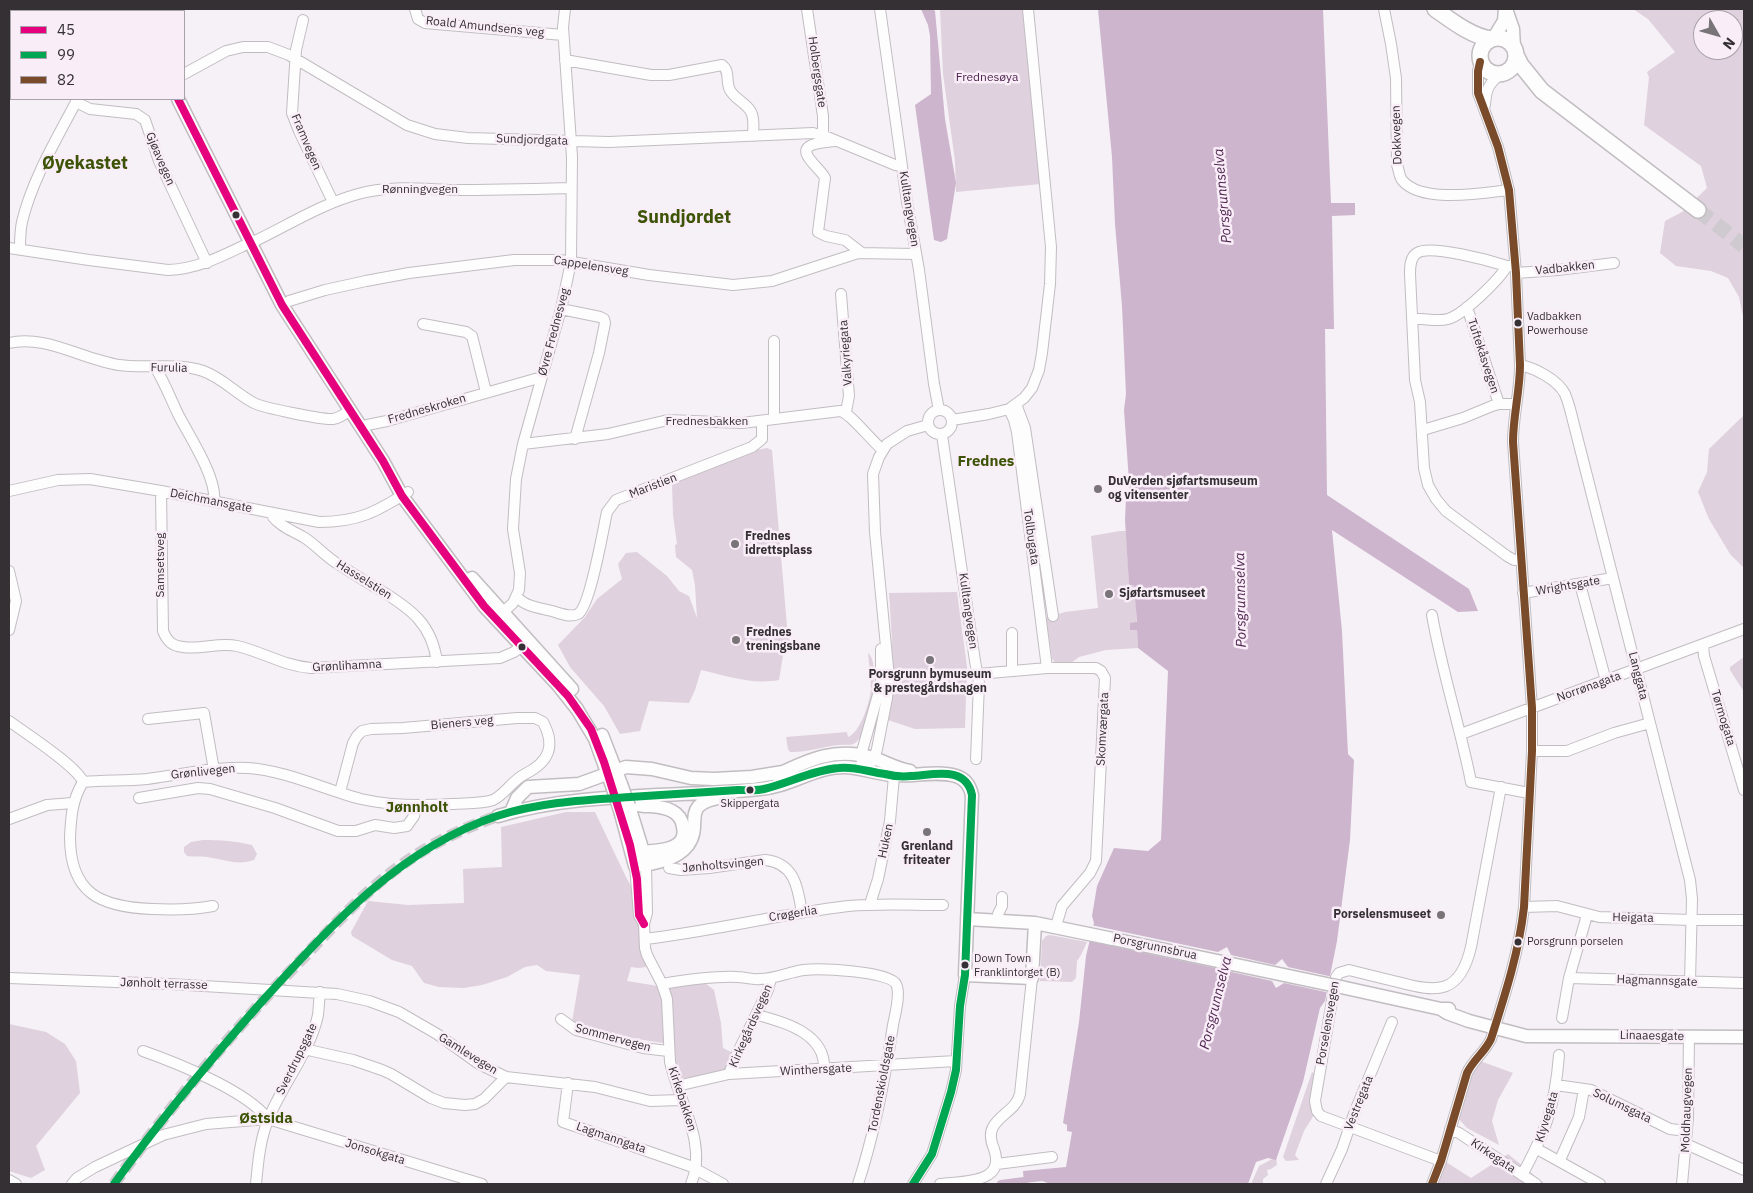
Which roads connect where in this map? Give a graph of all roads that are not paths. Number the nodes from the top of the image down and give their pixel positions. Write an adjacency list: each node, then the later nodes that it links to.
1 (415, 9): 11 (street, Roald Amundsens veg)
2 (565, 9): 11 (street, Øvre Frednesveg)
3 (807, 9): 24 (street, Holbergsgate)
4 (880, 9): 29 (street, Kulltangvegen)
5 (1028, 9): 59 (street)
6 (1384, 9): 31 (street, Dokkvegen)
7 (1435, 9): 10 (highway)
8 (1505, 9): 12 (main road); 13 (main road)
9 (303, 20): 14 (street, Framvegen)
10 (1452, 21): 12 (highway); 16 (highway)
11 (563, 35): 15 (street, Øvre Frednesveg)
12 (1492, 39): 13 (highway); 16 (highway)
13 (1515, 52): 18 (highway); 19 (highway)
14 (295, 59): 17 (street, Sundjordgata); 27 (street, Sundjordgata); 32 (street, Framvegen)
15 (565, 60): 25 (street); 27 (street, Øvre Frednesveg)
16 (1480, 61): 18 (highway); 23 (street)
17 (185, 73)
18 (1503, 74): 19 (highway); 23 (street)
19 (1542, 91): 33 (highway)
20 (185, 96): 28 (main road)
21 (76, 100): 36 (street); 40 (street, Gjøavegen)
22 (178, 100): 28 (main road)
23 (1485, 111): 31 (street)
24 (822, 135): 25 (street, Sundjordgata); 26 (street, Sundjordgata)
25 (753, 136): 27 (street, Sundjordgata)
26 (836, 141): 29 (street, Sundjordgata); 37 (street)
27 (572, 142): 30 (street, Øvre Frednesveg)
28 (212, 164): 34 (main road)
29 (902, 166): 38 (street, Kulltangvegen)
30 (571, 188): 32 (street, Rønningvegen); 39 (street, Øvre Frednesveg)
31 (1509, 190): 42 (street)
32 (333, 202): 34 (street, Rønningvegen)
33 (1698, 210)
34 (247, 245): 40 (street, Rønningvegen); 60 (main road)
35 (9, 248): 36 (street, Rønningvegen)
36 (20, 249): 40 (street, Rønningvegen)
37 (862, 253): 38 (street, Cappelensveg); 39 (street, Cappelensveg)
38 (916, 254): 61 (street, Kulltangvegen)
39 (571, 262): 44 (street, Cappelensveg); 46 (street, Øvre Frednesveg)
40 (207, 263)
41 (1614, 263): 42 (street, Vadbakken)
42 (1513, 268): 45 (street); 47 (street, Vadbakken); 51 (street)
43 (842, 294): 62 (street, Valkyriegata)
44 (289, 301)
45 (1467, 307): 47 (street); 57 (street, Tuftekåsvegen)
46 (561, 309): 54 (street, Øvre Frednesveg); 70 (street)
47 (1413, 319): 68 (street)
48 (423, 324): 56 (street)
49 (774, 340): 63 (street)
50 (9, 342): 52 (street, Furulia)
51 (1520, 365): 53 (street); 55 (street, Langgata)
52 (155, 367): 60 (street, Furulia); 76 (street)
53 (1520, 376): 55 (street); 58 (street)
54 (542, 377): 56 (street, Fredneskroken); 71 (street, Øvre Frednesveg)
55 (1549, 379): 80 (street, Langgata)
56 (486, 392): 66 (street, Fredneskroken)
57 (1499, 404): 58 (street); 68 (street)
58 (1515, 404): 78 (street)
59 (1012, 406): 65 (street); 86 (street); 94 (street, Tollbugata)
60 (350, 410): 75 (main road)
61 (939, 410): 65 (street); 67 (street)
62 (846, 412): 63 (street, Frednesbakken); 72 (street)
63 (774, 419): 64 (street, Frednesbakken)
64 (762, 420): 70 (street, Frednesbakken); 83 (street, Maristien)
65 (952, 420): 69 (street)
66 (367, 425)
67 (928, 425): 69 (street); 72 (street)
68 (1422, 430): 78 (street)
69 (942, 435): 97 (street, Kulltangvegen)
70 (575, 439): 71 (street, Frednesbakken)
71 (523, 444): 83 (street)
72 (882, 450): 106 (street)
73 (9, 491): 74 (street, Deichmansgate)
74 (161, 491): 76 (street, Deichmansgate); 90 (street, Samsetsveg)
75 (405, 494): 77 (street, Deichmansgate); 85 (main road)
76 (214, 502): 77 (street, Deichmansgate)
77 (274, 513): 93 (street, Hasselstien)
78 (1520, 560): 82 (street)
79 (9, 571): 88 (street)
80 (1613, 578): 81 (street, Wrightsgate); 95 (street, Langgata)
81 (1580, 584): 82 (street, Wrightsgate); 98 (street)
82 (1523, 593): 99 (street)
83 (517, 597): 85 (street)
84 (1432, 615): 103 (street)
85 (499, 616): 91 (main road)
86 (1053, 616)
87 (1744, 629): 92 (street, Norrønagata)
88 (9, 630)
89 (1012, 633): 96 (street)
90 (166, 638): 93 (street, Grønlihamna)
91 (525, 644): 93 (street, Grønlihamna); 104 (main road); 111 (main road)
92 (1703, 645): 95 (street, Norrønagata); 120 (street, Tørmogata)
93 (437, 662)
94 (1047, 668): 96 (street, Skomværgata); 145 (street, Skomværgata)
95 (1636, 670): 98 (street, Norrønagata); 102 (street, Langgata)
96 (1012, 671): 97 (street, Skomværgata)
97 (978, 674): 107 (street, Kulltangvegen)
98 (1606, 681): 99 (street, Norrønagata)
99 (1532, 708): 103 (street, Norrønagata); 105 (street)
100 (148, 719): 109 (street)
101 (9, 721): 115 (street)
102 (1650, 723): 105 (street); 142 (street, Langgata)
103 (1461, 734): 117 (street)
104 (609, 749): 108 (main road); 111 (main road)
105 (1532, 751): 123 (street)
106 (868, 757): 110 (street); 112 (main road); 113 (main road)
107 (976, 759)
108 (652, 769): 111 (main road); 112 (main road)
109 (214, 770): 115 (street, Grønlivegen); 122 (street, Grønlivegen)
110 (864, 770): 114 (main road); 119 (main road)
111 (612, 772): 118 (main road); 127 (main road)
112 (783, 772): 121 (main road)
113 (930, 774): 114 (main road); 141 (main road)
114 (894, 776): 134 (street, Huken)
115 (83, 782): 125 (street)
116 (510, 785): 122 (street, Bieners veg); 126 (street, Grønlivegen)
117 (1501, 787): 123 (street); 179 (street, Porselensvegen)
118 (615, 789): 121 (main road); 127 (main road); 130 (main road, bridge); 130 (main road)
119 (762, 789): 121 (main road); 131 (main road)
120 (1744, 790)
121 (715, 791)
122 (340, 792): 126 (street, Grønlivegen)
123 (1529, 793): 137 (street)
124 (139, 798): 126 (street, Grønlivegen)
125 (73, 803): 129 (street); 136 (street)
126 (416, 805)
127 (510, 812): 128 (main road)
128 (498, 816)
129 (9, 819)
130 (638, 852): 131 (main road)
131 (641, 865): 146 (street, Kirkebakken)
132 (669, 868): 138 (street, Jønholtsvingen)
133 (1002, 896): 139 (street)
134 (870, 904): 135 (street, Crøgerlia); 138 (street, Crøgerlia)
135 (943, 904)
136 (213, 906)
137 (1524, 907): 140 (street, Heigata); 161 (street)
138 (802, 913): 146 (street, Crøgerlia)
139 (998, 914)
140 (1587, 915): 142 (street, Heigata); 151 (street)
141 (967, 919): 144 (main road); 147 (main road)
142 (1691, 920): 143 (street, Heigata); 152 (street, Langgata)
143 (1744, 920)
144 (1035, 923): 145 (main road); 150 (main road)
145 (1056, 926): 155 (main road, Porsgrunnsbrua, bridge)
146 (645, 940): 154 (street, Kirkebakken)
147 (965, 975): 150 (main road); 168 (street)
148 (9, 978): 156 (street, Jønholt terrasse)
149 (771, 978): 154 (street); 157 (street, Kirkegårdsvegen); 169 (street, Tordenskioldsgate)
150 (1032, 978): 187 (street)
151 (1569, 978): 152 (street, Hagmannsgate); 159 (street)
152 (1690, 982): 153 (street, Hagmannsgate)
153 (1744, 983)
154 (662, 984): 166 (street, Kirkebakken)
155 (1341, 987): 161 (main road, Linaaesgate)
156 (320, 992): 164 (street, Sverdrupsgate); 172 (street, Gamlevegen)
157 (757, 1015): 170 (street); 171 (street, Kirkegårdsvegen)
158 (561, 1018): 166 (street, Sommervegen)
159 (1562, 1018)
160 (1392, 1022): 179 (street, Vestregata)
161 (1495, 1025): 162 (main road, Linaaesgate); 180 (street)
162 (1689, 1036): 163 (main road, Linaaesgate); 181 (street, Moldhaugvegen)
163 (1744, 1037)
164 (304, 1049): 172 (street); 178 (street, Sverdrupsgate)
165 (143, 1051): 178 (street)
166 (668, 1051): 175 (street, Kirkebakken)
167 (1559, 1056): 174 (street, Klyvegata)
168 (956, 1061): 169 (street, Winthersgate); 199 (street)
169 (887, 1064): 170 (street, Winthersgate); 198 (street, Tordenskioldsgate)
170 (824, 1069): 171 (street, Winthersgate)
171 (729, 1074): 175 (street, Winthersgate)
172 (506, 1077): 173 (street, Gamlevegen)
173 (568, 1083): 177 (street, Gamlevegen); 189 (street, Lagmanngata)
174 (1556, 1085): 176 (street, Solumsgata); 183 (street, Klyvegata)
175 (677, 1086): 177 (street, Kirkebakken)
176 (1584, 1089): 181 (street, Solumsgata); 185 (street)
177 (681, 1100): 189 (street, Kirkebakken)
178 (268, 1119): 193 (street); 194 (street, Sverdrupsgate); 195 (street, Jonsokgata)
179 (1349, 1127): 186 (street, Porselensvegen); 201 (street, Vestregata)
180 (1450, 1129): 186 (street); 190 (street, Kirkegata)
181 (1687, 1131): 182 (street, Moldhaugvegen)
182 (1686, 1144): 188 (street); 205 (street, Moldhaugvegen)
183 (1537, 1149): 185 (street); 190 (street, Klyvegata)
184 (1052, 1157): 187 (street)
185 (1560, 1160): 204 (street)
186 (1441, 1161): 202 (street)
187 (997, 1164): 200 (street)
188 (1744, 1170)
189 (696, 1171): 196 (street, Kirkebakken); 197 (street)
190 (1522, 1175): 203 (street, Kirkegata)
191 (9, 1180): 192 (street)
192 (16, 1184)
193 (72, 1184)
194 (256, 1184)
195 (482, 1184)
196 (691, 1184)
197 (723, 1184)
198 (858, 1184)
199 (916, 1184)
200 (940, 1184)
201 (1326, 1184)
202 (1432, 1184)
203 (1536, 1184)
204 (1600, 1184)
205 (1682, 1184)

